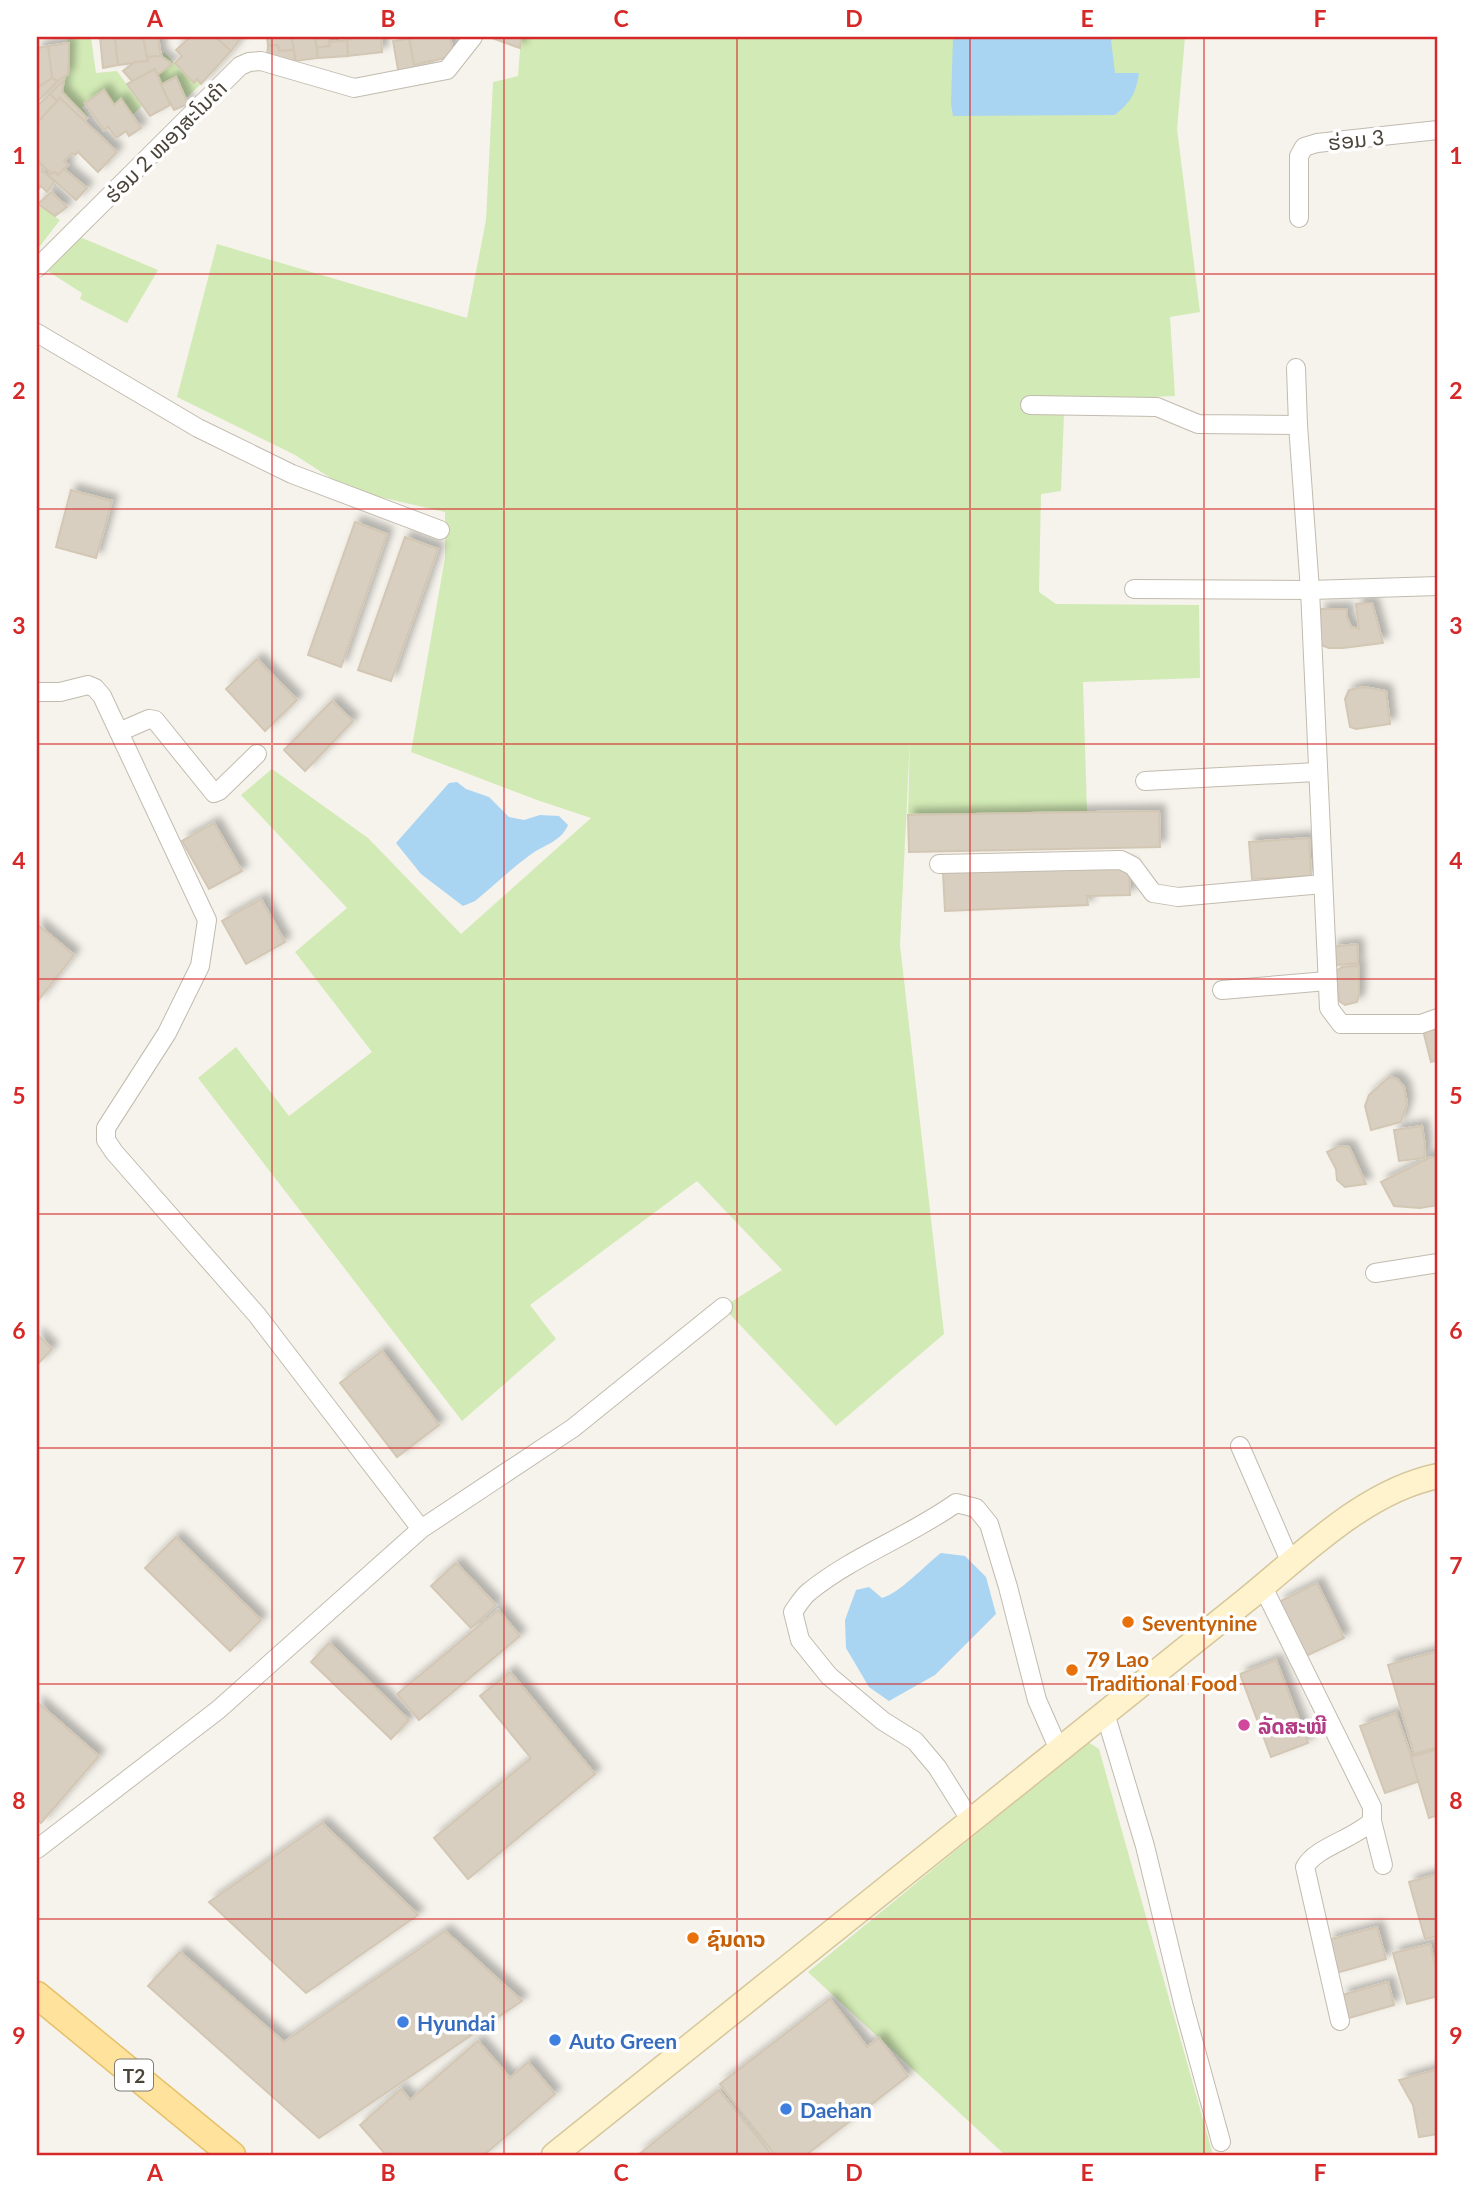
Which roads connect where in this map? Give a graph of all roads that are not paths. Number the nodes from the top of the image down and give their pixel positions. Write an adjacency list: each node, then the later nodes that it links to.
1 (473, 37): 2 (street)
2 (452, 64): 3 (street); 6 (street, ຮ່ອມ 2 ໜອງສະໂນຄໍາ)
3 (455, 85)
4 (1438, 130): 5 (street, ຮ່ອມ 3)
5 (1298, 218)
6 (37, 268)
7 (37, 333): 11 (street)
8 (1296, 368): 10 (street)
9 (1030, 405): 10 (street)
10 (1298, 425): 14 (street)
11 (440, 530)
12 (1438, 586): 14 (street)
13 (1133, 589): 14 (street)
14 (1310, 590): 18 (street)
15 (37, 692): 16 (street)
16 (119, 732): 17 (street); 30 (street)
17 (257, 754)
18 (1317, 772): 19 (street); 21 (street)
19 (1145, 781)
20 (939, 864): 21 (street)
21 (1323, 884): 22 (street)
22 (1327, 981): 23 (street); 24 (street)
23 (1222, 989)
24 (1438, 1018)
25 (1438, 1263): 26 (street)
26 (1375, 1273)
27 (723, 1307): 30 (street)
28 (1240, 1446): 31 (street)
29 (1438, 1476): 31 (street)
30 (421, 1529): 37 (street)
31 (1290, 1561): 32 (street)
32 (1263, 1587): 33 (street); 36 (street)
33 (1105, 1713): 34 (street); 41 (street)
34 (1059, 1750): 35 (street); 35 (street)
35 (971, 1821): 43 (street)
36 (1372, 1821): 38 (street); 40 (street)
37 (37, 1849)
38 (1383, 1865)
39 (37, 1995): 42 (main road, T2)
40 (1340, 2021)
41 (1221, 2142)
42 (232, 2155)
43 (554, 2155)

